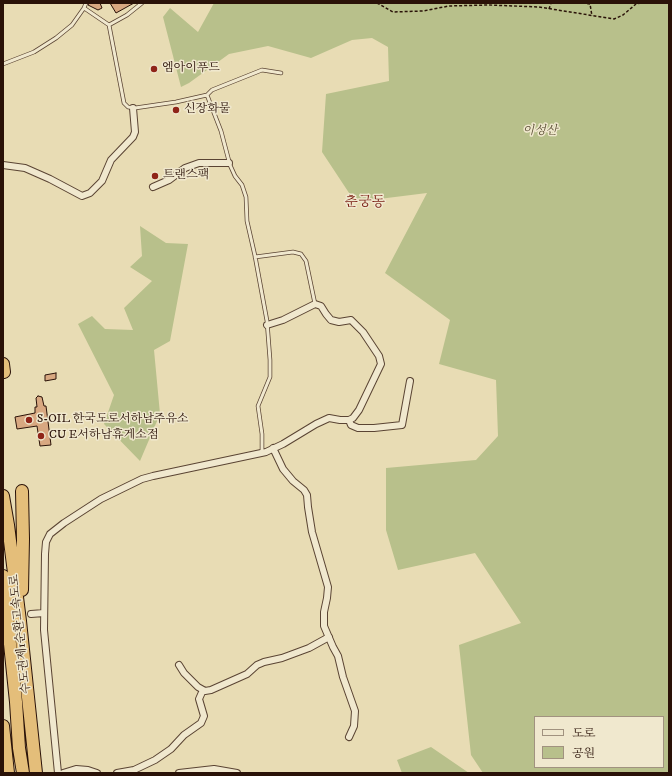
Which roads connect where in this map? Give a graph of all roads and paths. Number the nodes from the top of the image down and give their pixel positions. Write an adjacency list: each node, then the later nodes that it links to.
1 (86, 3): 7 (lane)
2 (142, 3): 10 (lane)
3 (377, 3): 8 (path)
4 (551, 3): 8 (path)
5 (582, 3): 9 (path)
6 (642, 3): 9 (path)
7 (84, 8): 10 (lane); 11 (lane)
8 (549, 9): 9 (path)
9 (592, 16)
10 (109, 24): 14 (lane)
11 (3, 64)
12 (282, 73): 13 (lane)
13 (207, 95): 14 (lane); 15 (lane)
14 (133, 108): 16 (street)
15 (229, 163): 17 (street); 18 (lane)
16 (3, 165)
17 (153, 187)
18 (255, 257): 19 (lane); 20 (lane)
19 (315, 304): 20 (street); 22 (street)
20 (267, 325): 24 (lane)
21 (410, 381): 22 (street)
22 (349, 420): 23 (street)
23 (273, 448): 24 (street); 31 (street)
24 (262, 453): 28 (street)
25 (22, 491): 30 (highway)
26 (3, 496): 30 (highway, 수도권제1순환고속도로)
27 (3, 576): 38 (highway)
28 (44, 612): 29 (street); 40 (street)
29 (31, 614)
30 (20, 621): 39 (highway, 수도권제1순환고속도로)
31 (329, 637): 33 (street); 35 (street)
32 (179, 665): 33 (street)
33 (203, 690): 36 (street)
34 (3, 726): 37 (highway)
35 (349, 737)
36 (126, 772): 43 (street)
37 (8, 773)
38 (23, 773)
39 (36, 773)
40 (58, 773)
41 (63, 773): 42 (street)
42 (97, 773)
43 (117, 773)
44 (179, 773): 45 (street)
45 (237, 773)

